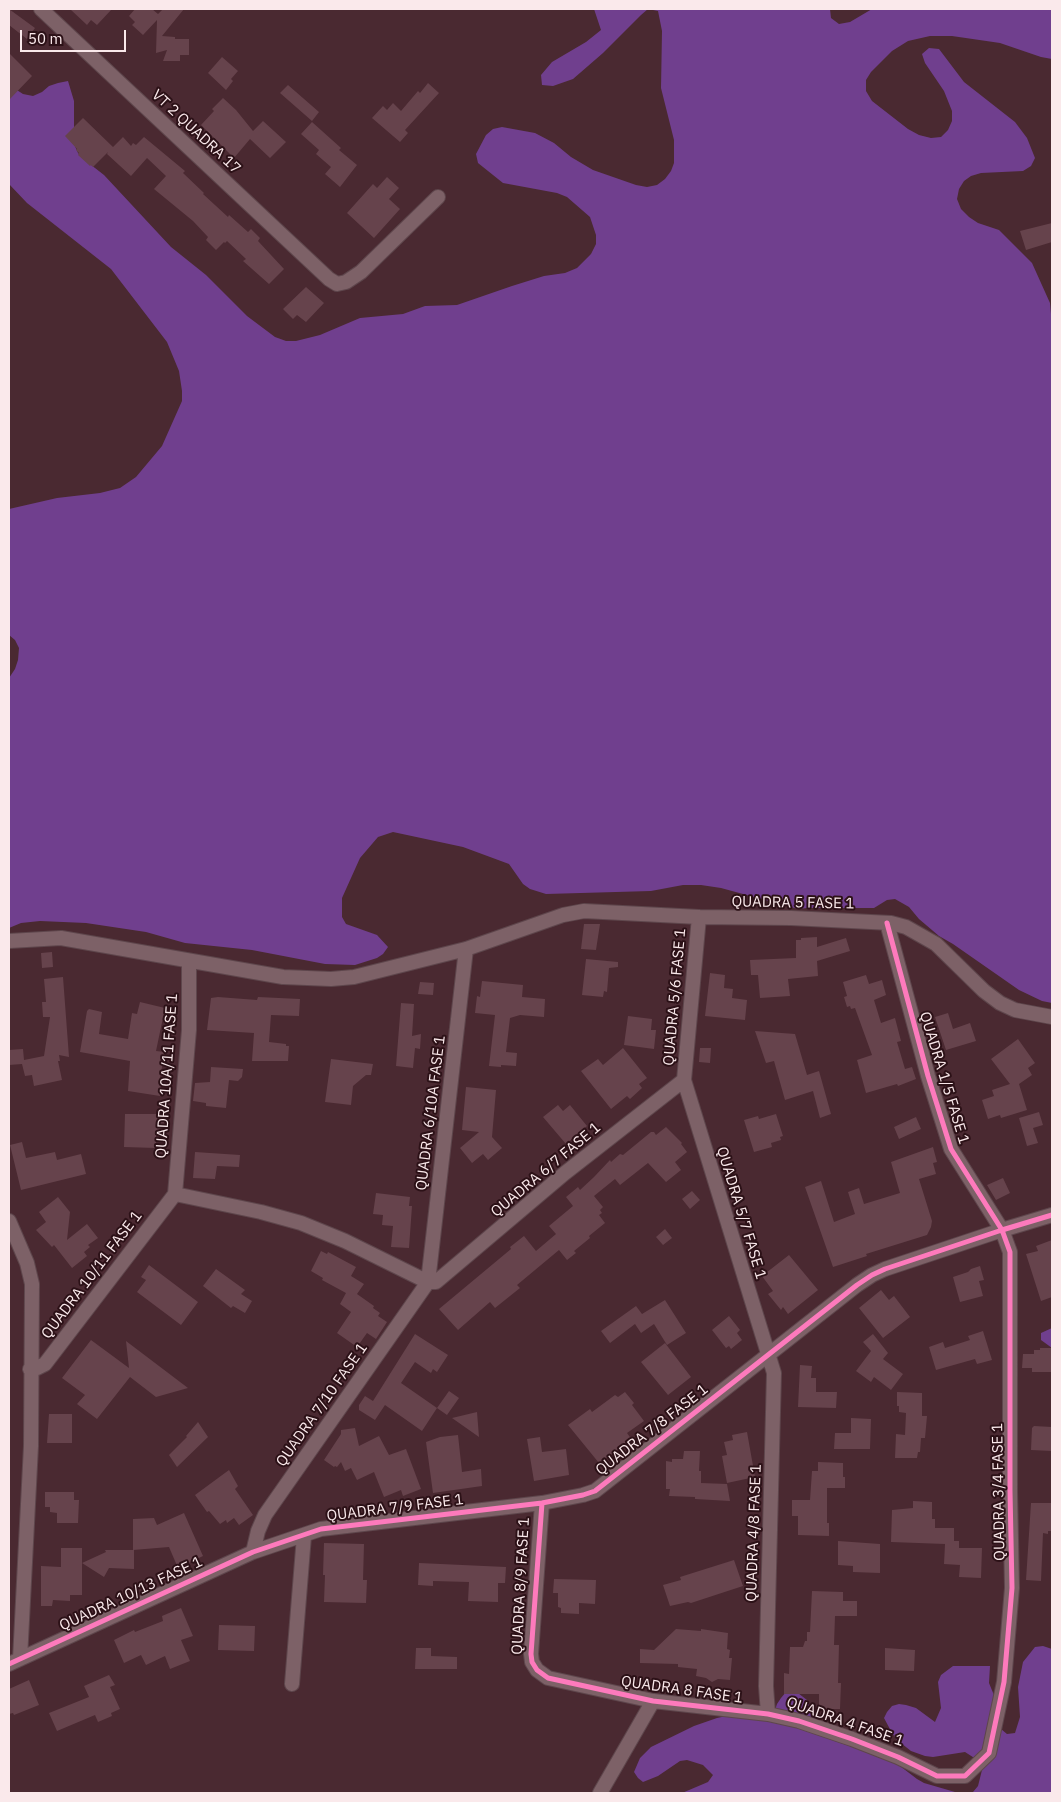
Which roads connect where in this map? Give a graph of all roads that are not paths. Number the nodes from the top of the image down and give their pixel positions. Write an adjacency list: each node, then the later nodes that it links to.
1 (41, 9): 2 (street, VT 2 QUADRA 17)
2 (438, 197)
3 (699, 918): 4 (street, QUADRA 5 FASE 1); 6 (street, QUADRA 5 FASE 1); 9 (street, QUADRA 5/6 FASE 1)
4 (887, 923): 8 (street, QUADRA 5 FASE 1); 13 (street, QUADRA 1/5 FASE 1)
5 (9, 940): 7 (street, QUADRA 5 FASE 1)
6 (466, 948): 7 (street, QUADRA 5 FASE 1); 14 (street, QUADRA 6/10A FASE 1)
7 (189, 961): 10 (street, QUADRA 10A/11 FASE 1)
8 (1052, 1017)
9 (684, 1080): 14 (street, QUADRA 6/7 FASE 1); 15 (street, QUADRA 5/7 FASE 1)
10 (175, 1194): 14 (street); 16 (street, QUADRA 10/11 FASE 1)
11 (1052, 1215): 13 (street, QUADRA 7/8 FASE 1)
12 (9, 1221): 16 (street)
13 (1002, 1230): 15 (street, QUADRA 7/8 FASE 1); 25 (street, QUADRA 3/4 FASE 1)
14 (428, 1282): 19 (street, QUADRA 7/10 FASE 1)
15 (767, 1355): 17 (street, QUADRA 7/8 FASE 1); 24 (street, QUADRA 4/8 FASE 1)
16 (30, 1370): 20 (street)
17 (542, 1504): 18 (street, QUADRA 7/9 FASE 1); 21 (street, QUADRA 8/9 FASE 1)
18 (304, 1536): 19 (street, QUADRA 7/9 FASE 1); 22 (street)
19 (254, 1552): 20 (street, QUADRA 10/13 FASE 1)
20 (14, 1661)
21 (537, 1670): 23 (street, QUADRA 8 FASE 1)
22 (292, 1684)
23 (653, 1701): 24 (street, QUADRA 8 FASE 1); 26 (street)
24 (768, 1714): 25 (street, QUADRA 4 FASE 1)
25 (989, 1753)
26 (600, 1793)

